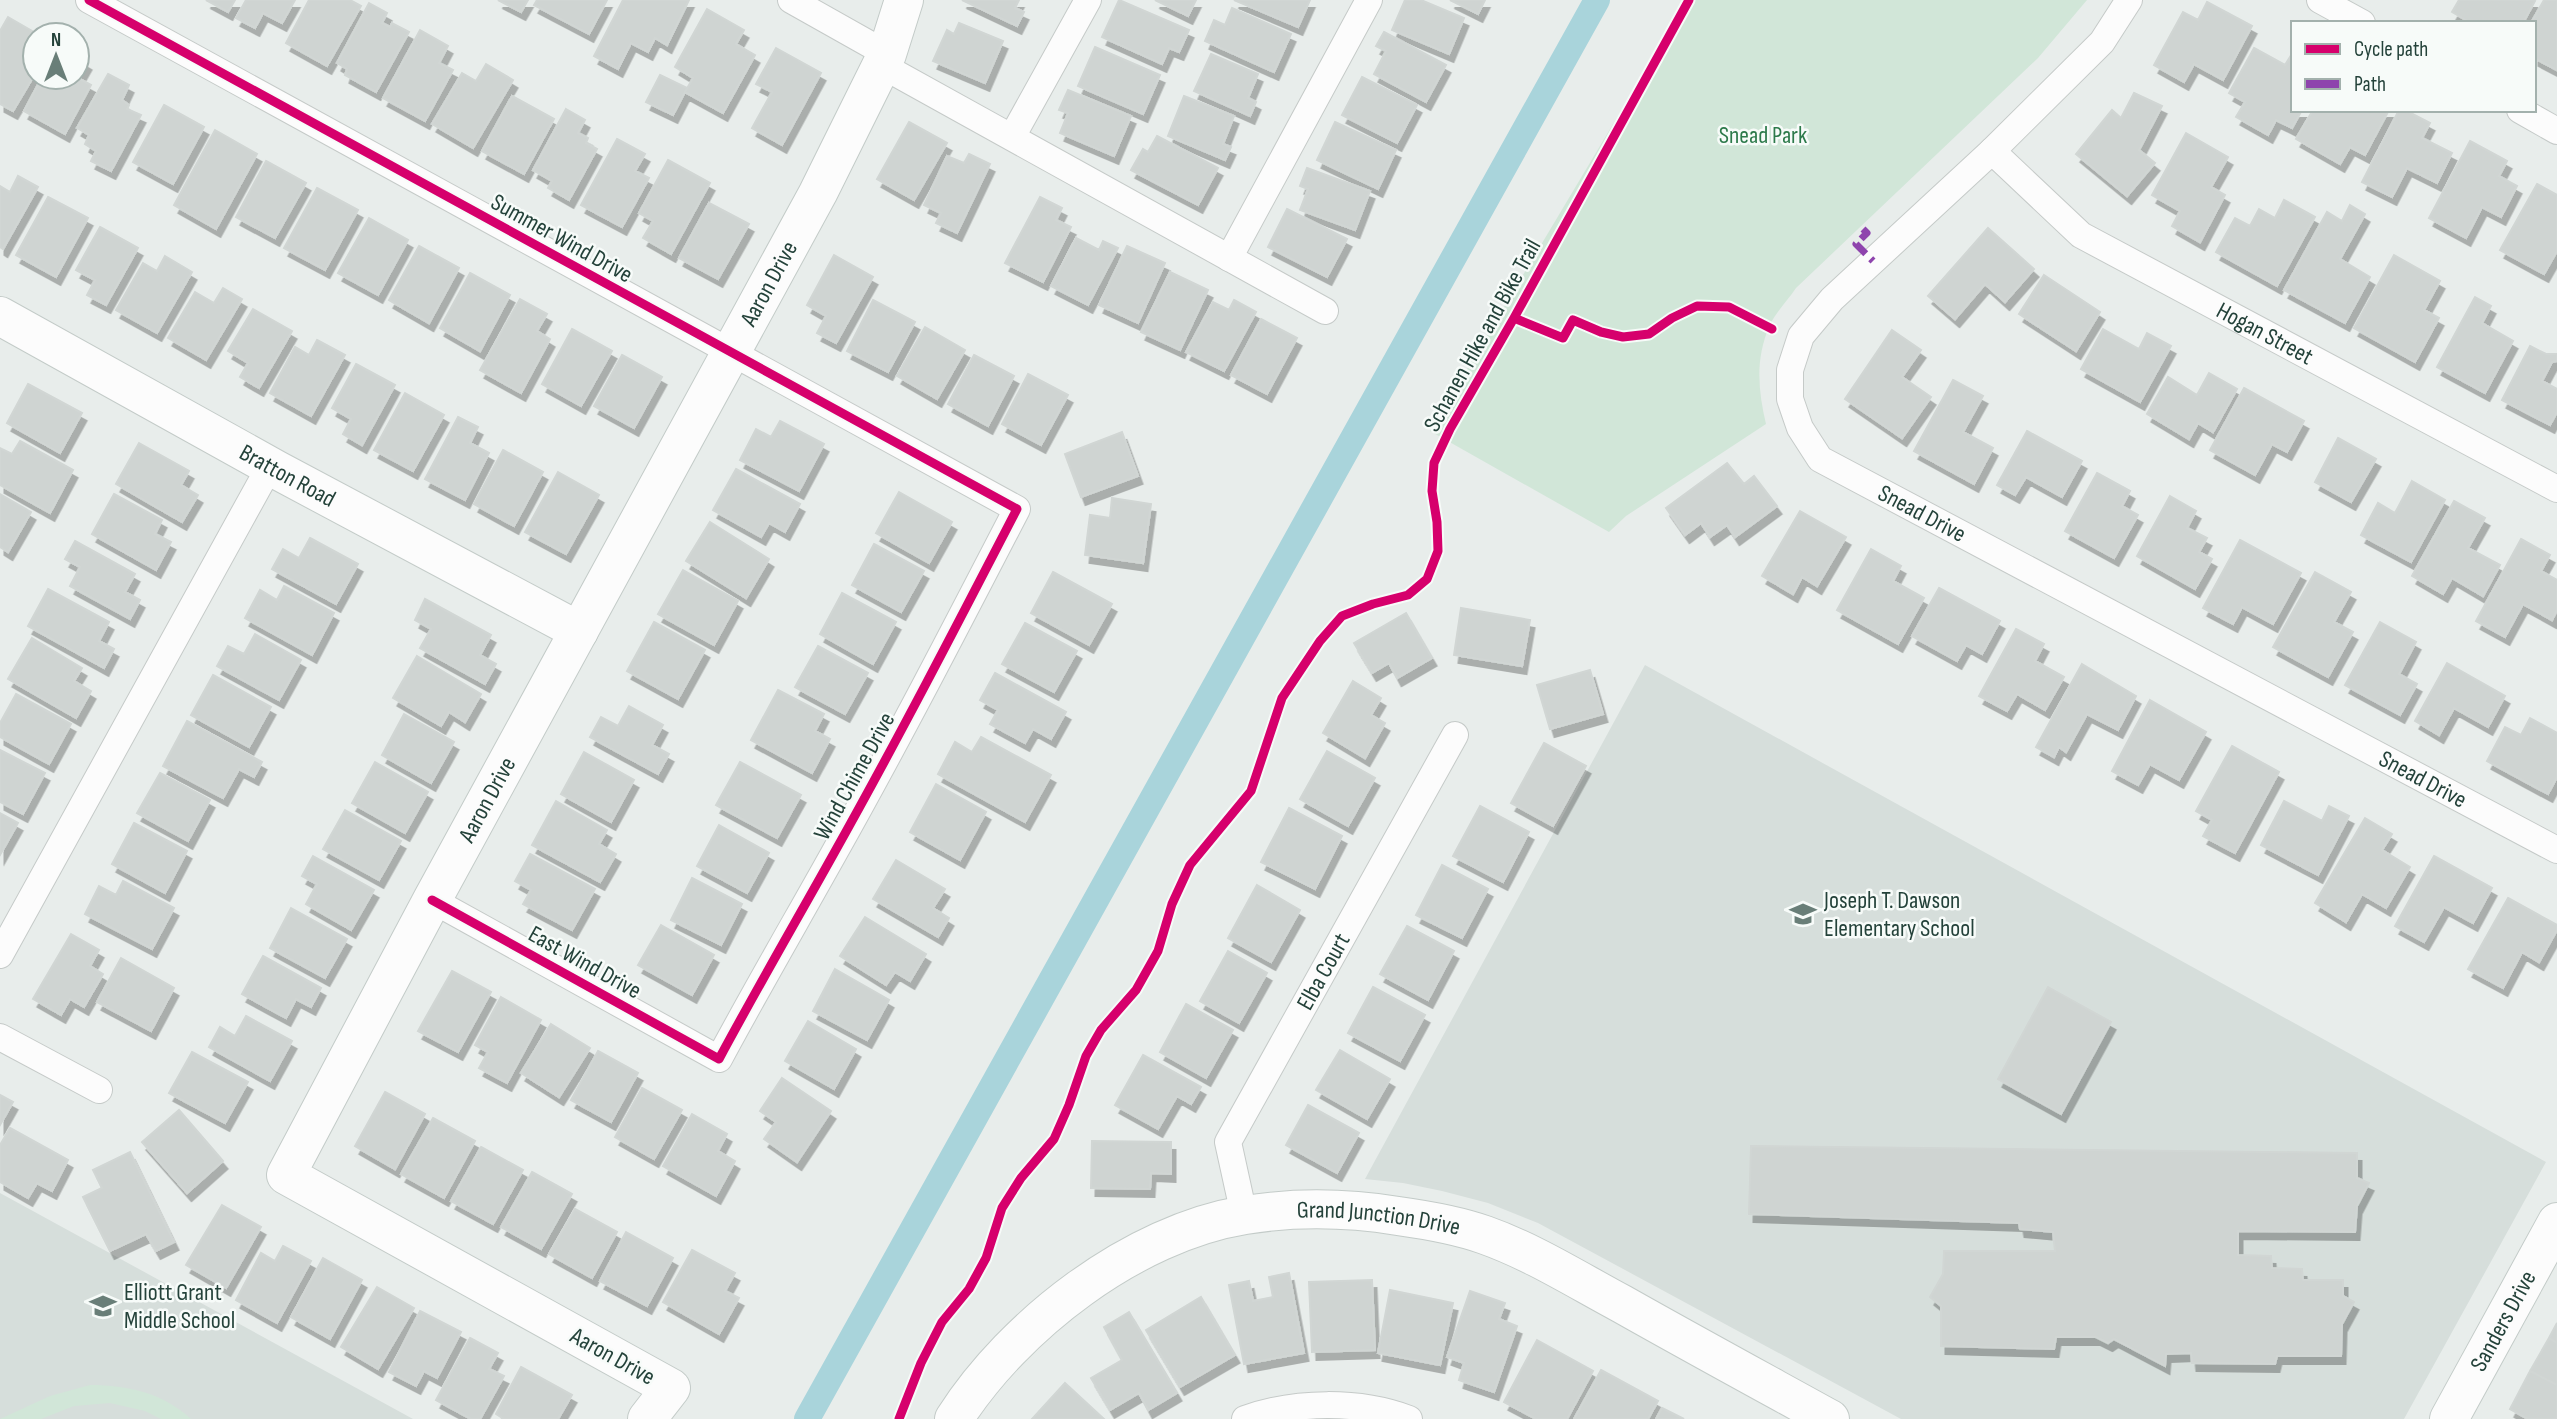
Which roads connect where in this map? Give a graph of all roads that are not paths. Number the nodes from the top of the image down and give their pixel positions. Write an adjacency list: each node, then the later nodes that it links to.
1 (89, 0): 17 (street, Summer Wind Drive)
2 (791, 0): 9 (street)
3 (904, 0): 9 (street, Aaron Drive)
4 (1088, 0): 12 (street)
5 (1369, 0): 14 (street)
6 (2129, 0): 13 (street, Snead Drive)
7 (2320, 0): 8 (street)
8 (2358, 21)
9 (884, 60): 12 (street); 17 (street, Aaron Drive)
10 (2524, 112): 11 (street)
11 (2557, 131)
12 (1012, 137): 14 (street)
13 (1992, 151): 19 (street, Hogan Street); 23 (street, Snead Drive)
14 (1229, 258): 15 (street)
15 (1325, 311)
16 (2, 323): 18 (street, Bratton Road)
17 (730, 354): 20 (street, Summer Wind Drive); 21 (street, Aaron Drive)
18 (270, 466): 21 (street, Bratton Road); 25 (street)
19 (2557, 489)
20 (1017, 509): 27 (street, Wind Chime Drive)
21 (579, 631): 24 (street, Aaron Drive)
22 (1455, 735): 29 (street, Elba Court)
23 (2557, 850)
24 (432, 900): 27 (street, East Wind Drive); 31 (street, Aaron Drive)
25 (0, 955)
26 (0, 1037): 28 (street)
27 (719, 1059)
28 (99, 1090)
29 (1244, 1215): 32 (street, Grand Junction Drive); 35 (street, Grand Junction Drive)
30 (2557, 1222): 36 (street, Sanders Drive)
31 (648, 1419)
32 (954, 1419)
33 (1245, 1419): 34 (street)
34 (1409, 1419)
35 (1830, 1419)
36 (2449, 1419)

